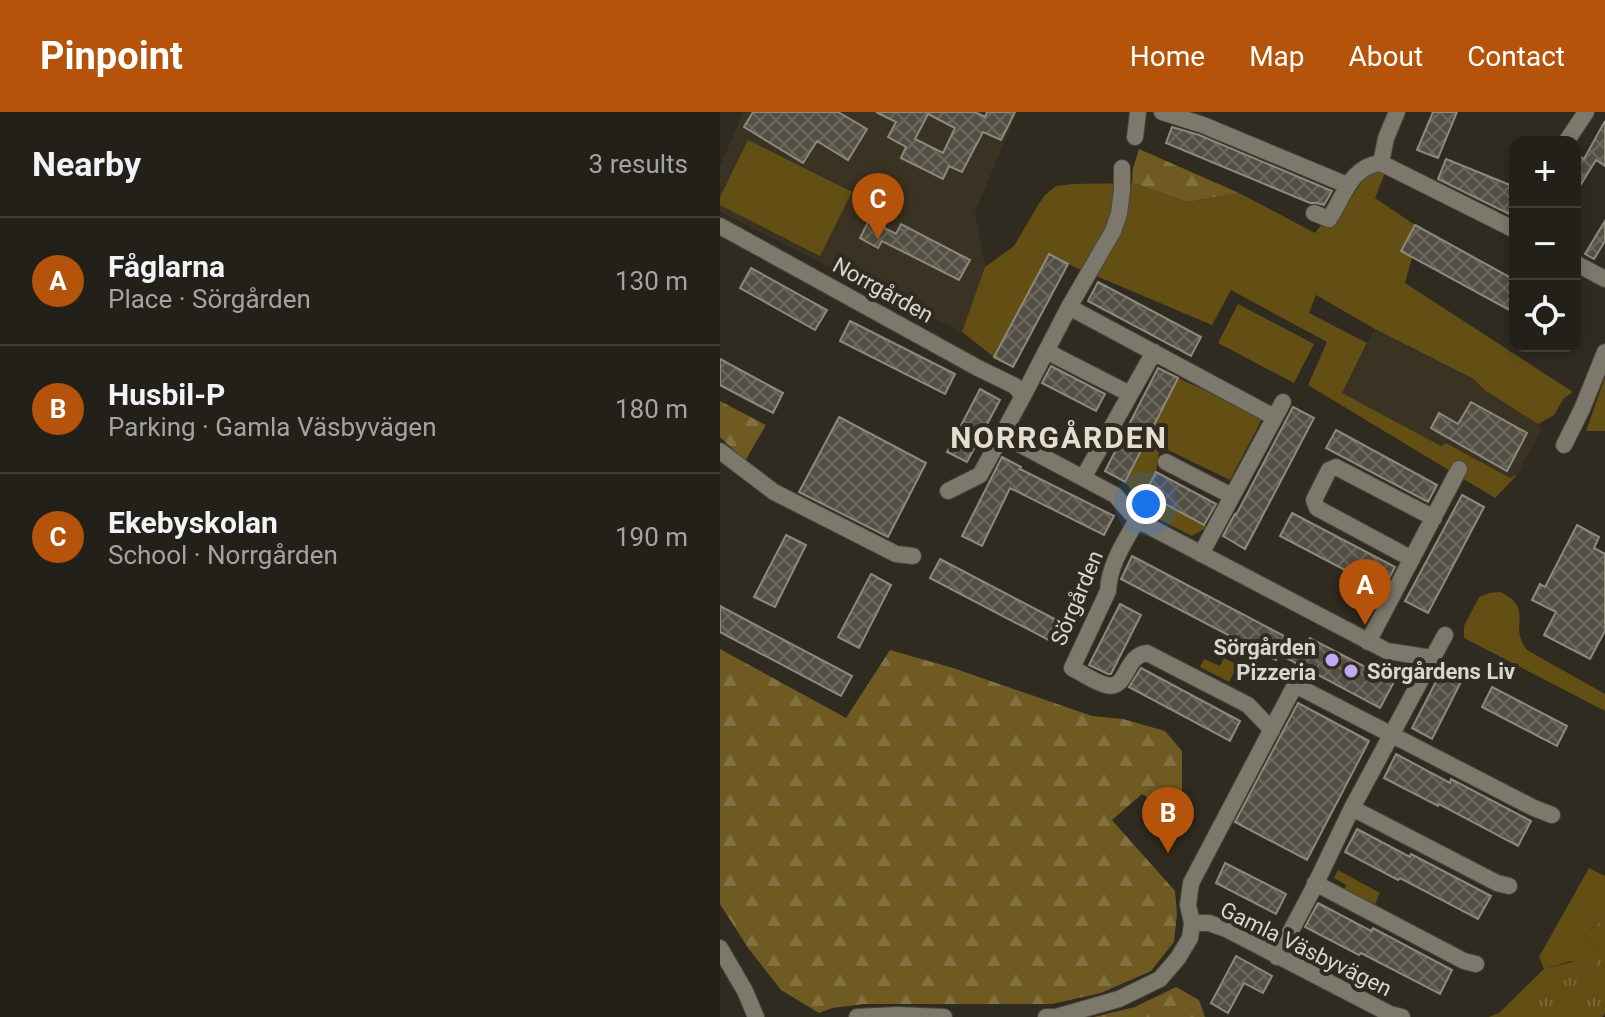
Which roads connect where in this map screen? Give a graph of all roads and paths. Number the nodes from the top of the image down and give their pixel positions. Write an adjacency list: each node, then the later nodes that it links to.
1 (1138, 112): 6 (street)
2 (1162, 112): 9 (street)
3 (1397, 112): 7 (street)
4 (1586, 112): 5 (street)
5 (1570, 136)
6 (1135, 137)
7 (1381, 163): 9 (street); 12 (street)
8 (1122, 168): 15 (street)
9 (1347, 185): 10 (street)
10 (1314, 213)
11 (720, 226): 20 (street, Norrgården)
12 (1509, 227)
13 (1581, 266): 14 (street)
14 (1605, 279)
15 (1069, 307): 16 (street); 17 (street)
16 (1046, 351): 19 (street); 20 (street)
17 (1154, 352): 19 (street); 22 (street)
18 (1605, 352): 24 (street)
19 (1130, 394): 28 (street)
20 (1023, 396): 23 (street)
21 (1283, 402): 22 (street)
22 (1274, 417): 30 (street)
23 (1002, 435): 28 (street); 29 (street)
24 (1564, 445)
25 (720, 451): 34 (street)
26 (1166, 462): 30 (street)
27 (1459, 469): 31 (street)
28 (1083, 478): 32 (street)
29 (948, 491)
30 (1232, 496): 33 (street)
31 (1434, 518): 35 (street); 35 (street)
32 (1137, 520): 33 (street); 39 (street, Sörgården)
33 (1201, 554): 37 (street)
34 (913, 556)
35 (1412, 559): 37 (street)
36 (1445, 635): 38 (street)
37 (1368, 642): 38 (street)
38 (1432, 658): 40 (street)
39 (1272, 730): 40 (street, Gamla Väsbyvägen); 45 (street, Gamla Väsbyvägen)
40 (1391, 734): 41 (street); 42 (street)
41 (1352, 808): 43 (street); 44 (street)
42 (1552, 815)
43 (1315, 883): 47 (street); 48 (street)
44 (1509, 886)
45 (1192, 923): 47 (street, Gamla Väsbyvägen); 53 (street, Gamla Väsbyvägen)
46 (720, 948): 49 (street)
47 (1277, 957): 54 (street, Gamla Väsbyvägen)
48 (1476, 964)
49 (756, 1017)
50 (857, 1017): 51 (street)
51 (944, 1017)
52 (1046, 1017): 53 (street, Gamla Väsbyvägen)
53 (1056, 1017)
54 (1402, 1017)

